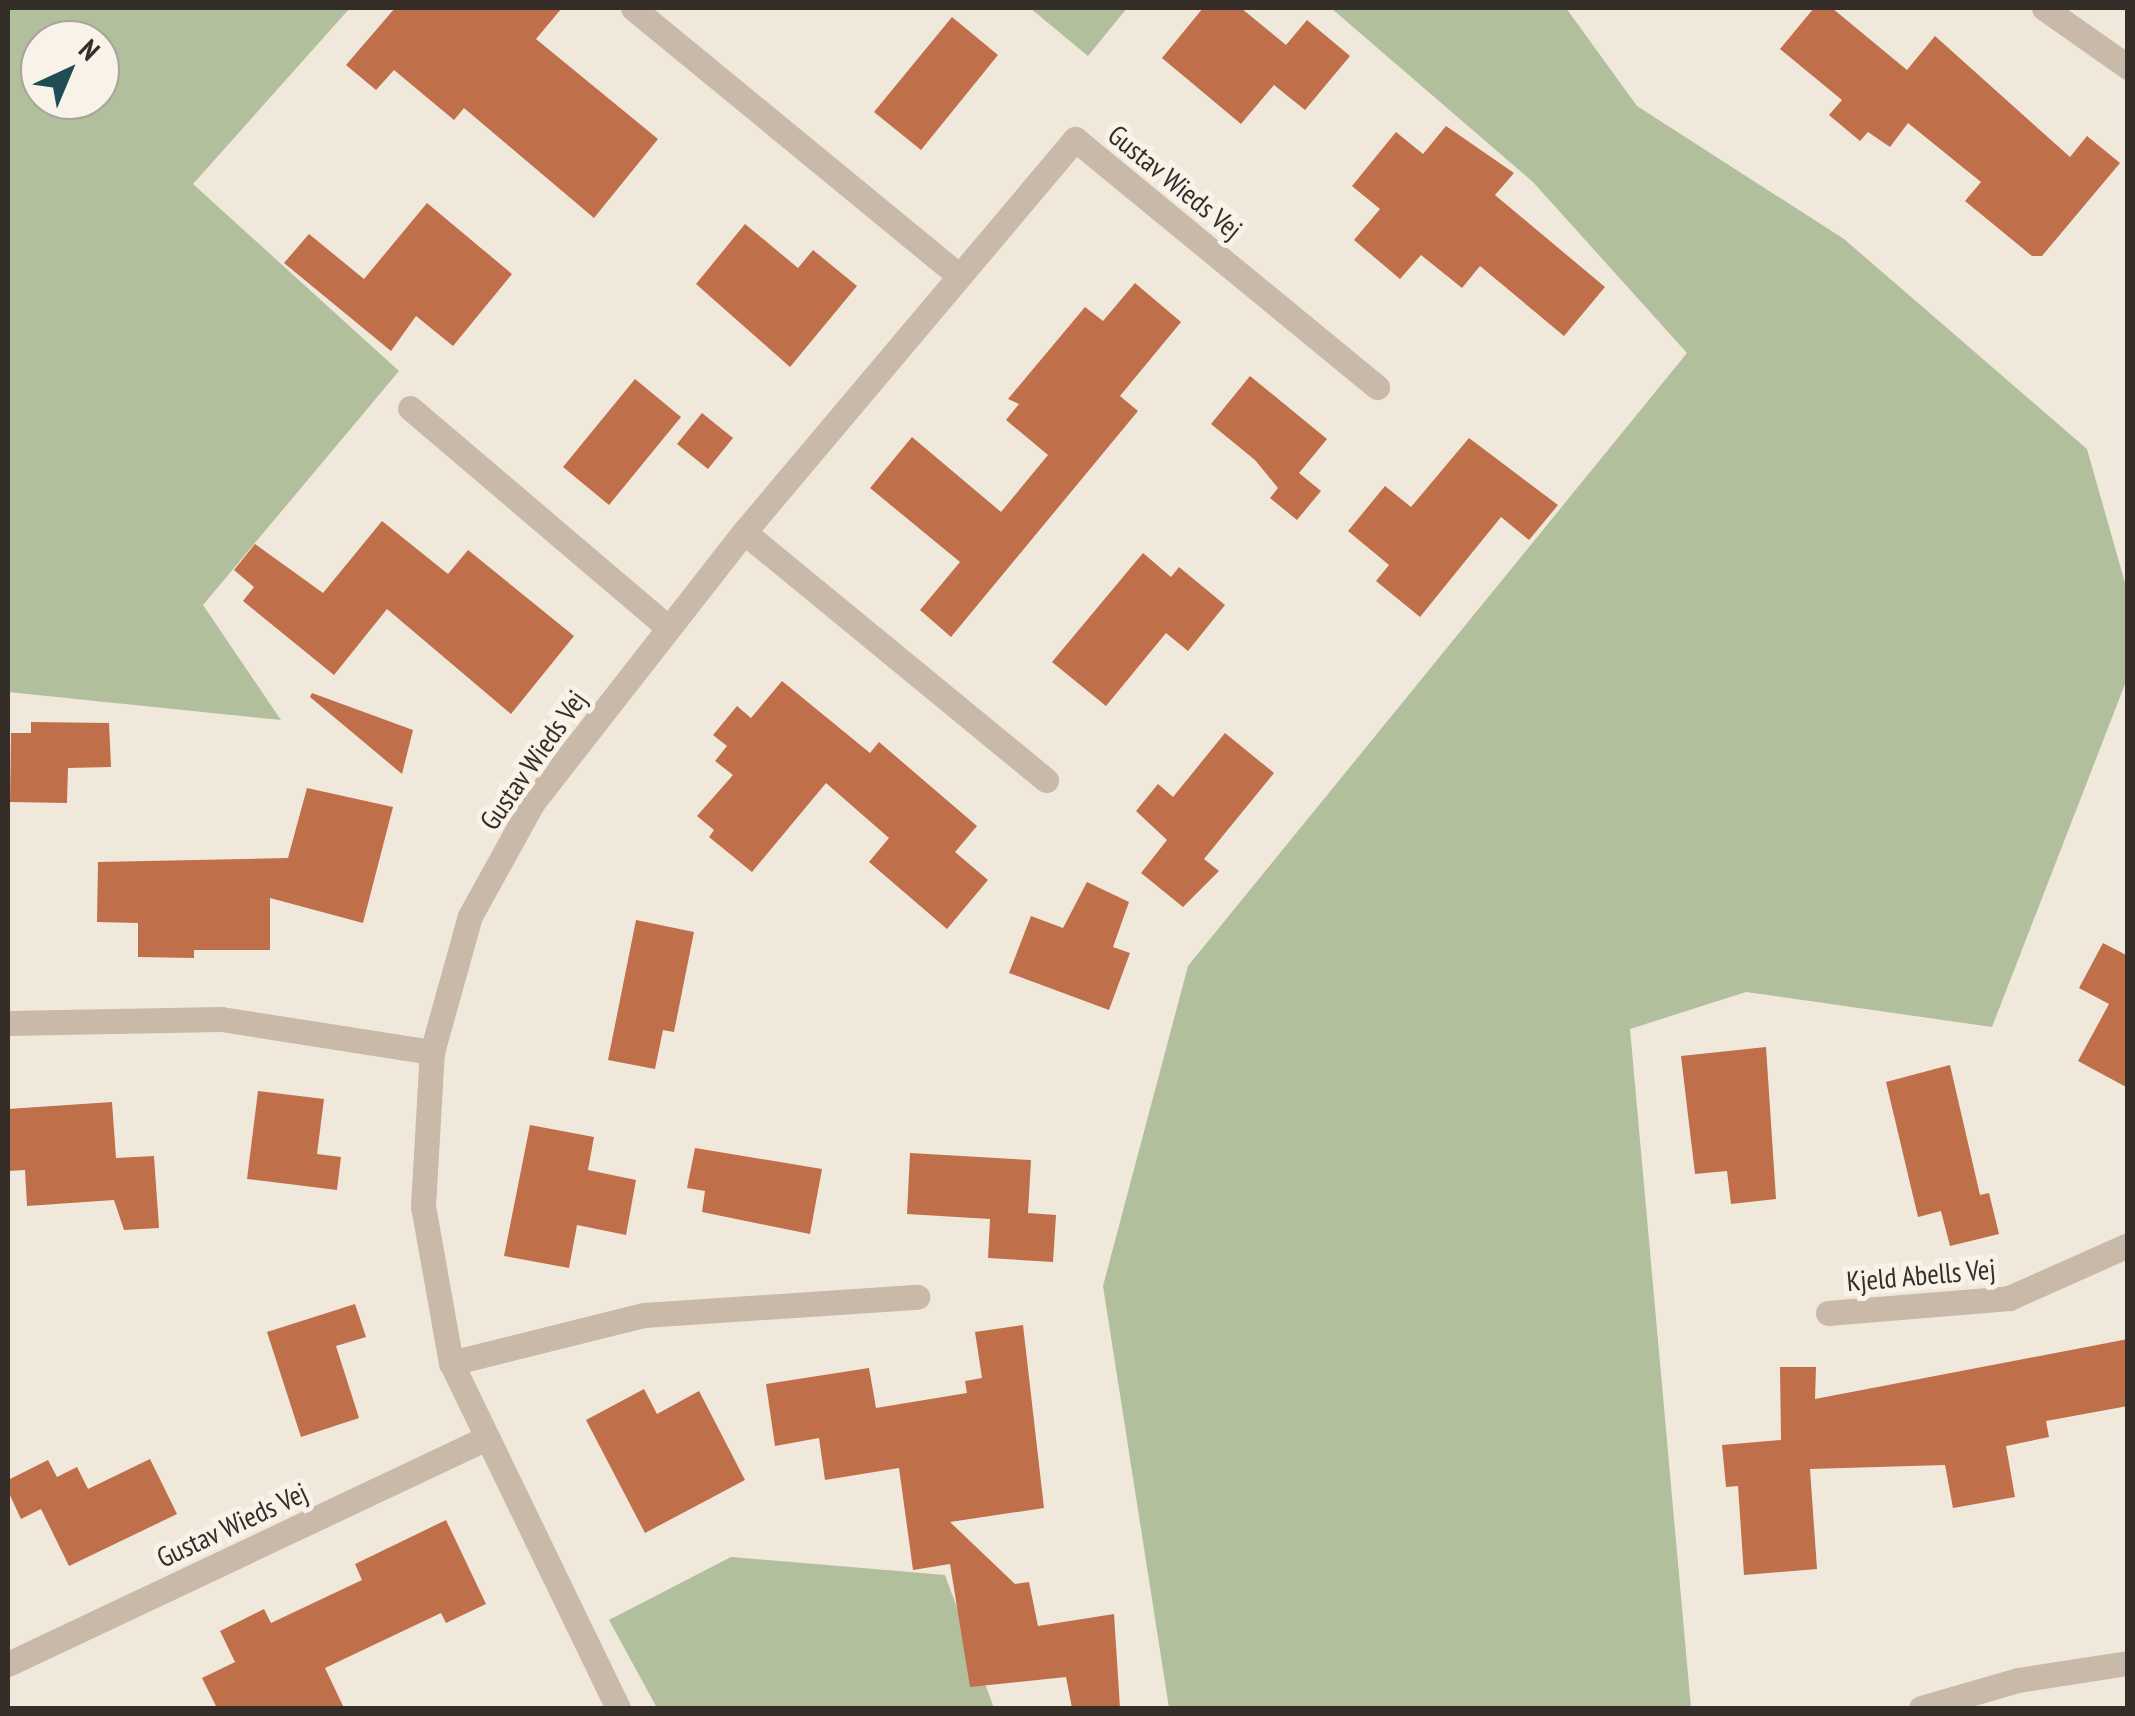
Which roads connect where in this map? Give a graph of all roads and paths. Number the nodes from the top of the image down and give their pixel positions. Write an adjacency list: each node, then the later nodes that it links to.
1 (632, 8): 4 (street)
2 (2044, 8): 3 (street)
3 (2128, 67)
4 (956, 274): 5 (street, Gustav Wieds Vej); 7 (street, Gustav Wieds Vej)
5 (1377, 387)
6 (410, 408): 8 (street)
7 (744, 532): 8 (street, Gustav Wieds Vej); 9 (street)
8 (667, 627): 11 (street, Gustav Wieds Vej)
9 (1046, 780)
10 (8, 1023): 11 (street)
11 (432, 1052): 15 (street, Gustav Wieds Vej)
12 (2128, 1245): 14 (street, Kjeld Abells Vej)
13 (917, 1297): 15 (street)
14 (1828, 1313)
15 (451, 1364): 16 (street, Gustav Wieds Vej)
16 (482, 1440): 18 (street, Gustav Wieds Vej); 19 (street, Gustav Wieds Vej)
17 (2128, 1663): 20 (street)
18 (8, 1664)
19 (618, 1708)
20 (1921, 1708)

